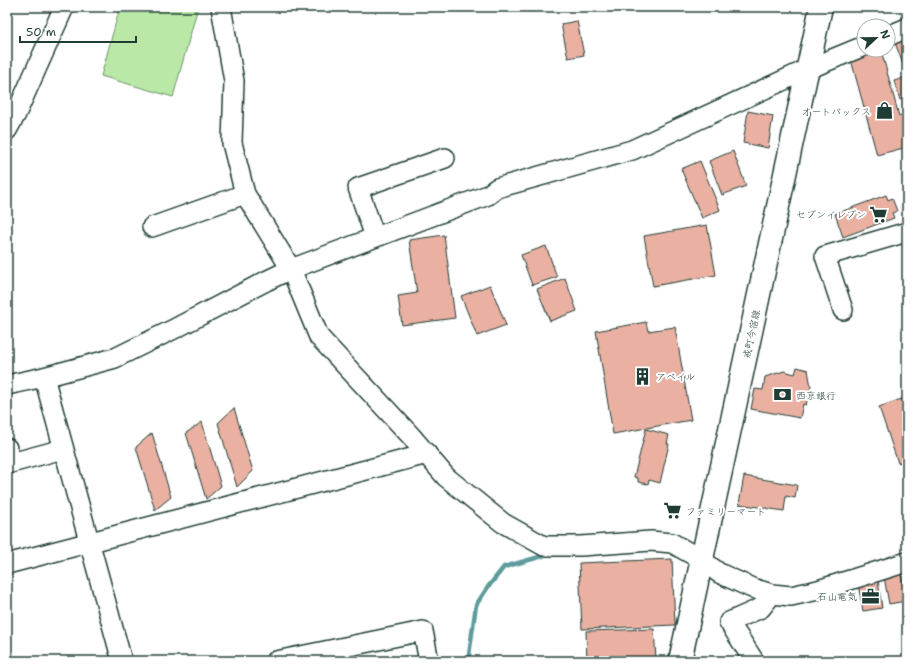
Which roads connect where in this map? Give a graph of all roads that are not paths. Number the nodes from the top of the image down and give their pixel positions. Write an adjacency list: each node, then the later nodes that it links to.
1 (64, 7): 8 (street)
2 (221, 7): 10 (street)
3 (821, 7): 7 (street, 戒町今宿線)
4 (907, 28): 5 (street)
5 (896, 33)
6 (856, 49): 7 (street)
7 (808, 68): 13 (street); 22 (street, 戒町今宿線)
8 (7, 130)
9 (445, 158): 13 (street)
10 (245, 194): 11 (street); 14 (street)
11 (152, 227)
12 (907, 232): 15 (street)
13 (375, 237): 14 (street)
14 (291, 269): 16 (street); 20 (street)
15 (843, 310)
16 (44, 377): 17 (street); 19 (street)
17 (7, 385)
18 (7, 448): 19 (street)
19 (63, 449): 21 (street)
20 (427, 454): 21 (street); 22 (street)
21 (89, 542): 24 (street); 27 (street)
22 (702, 560): 25 (street); 29 (street, 戒町今宿線)
23 (907, 562): 25 (street)
24 (7, 564)
25 (772, 594): 30 (street)
26 (288, 660): 28 (street)
27 (122, 661)
28 (429, 661)
29 (680, 661)
30 (754, 661)

